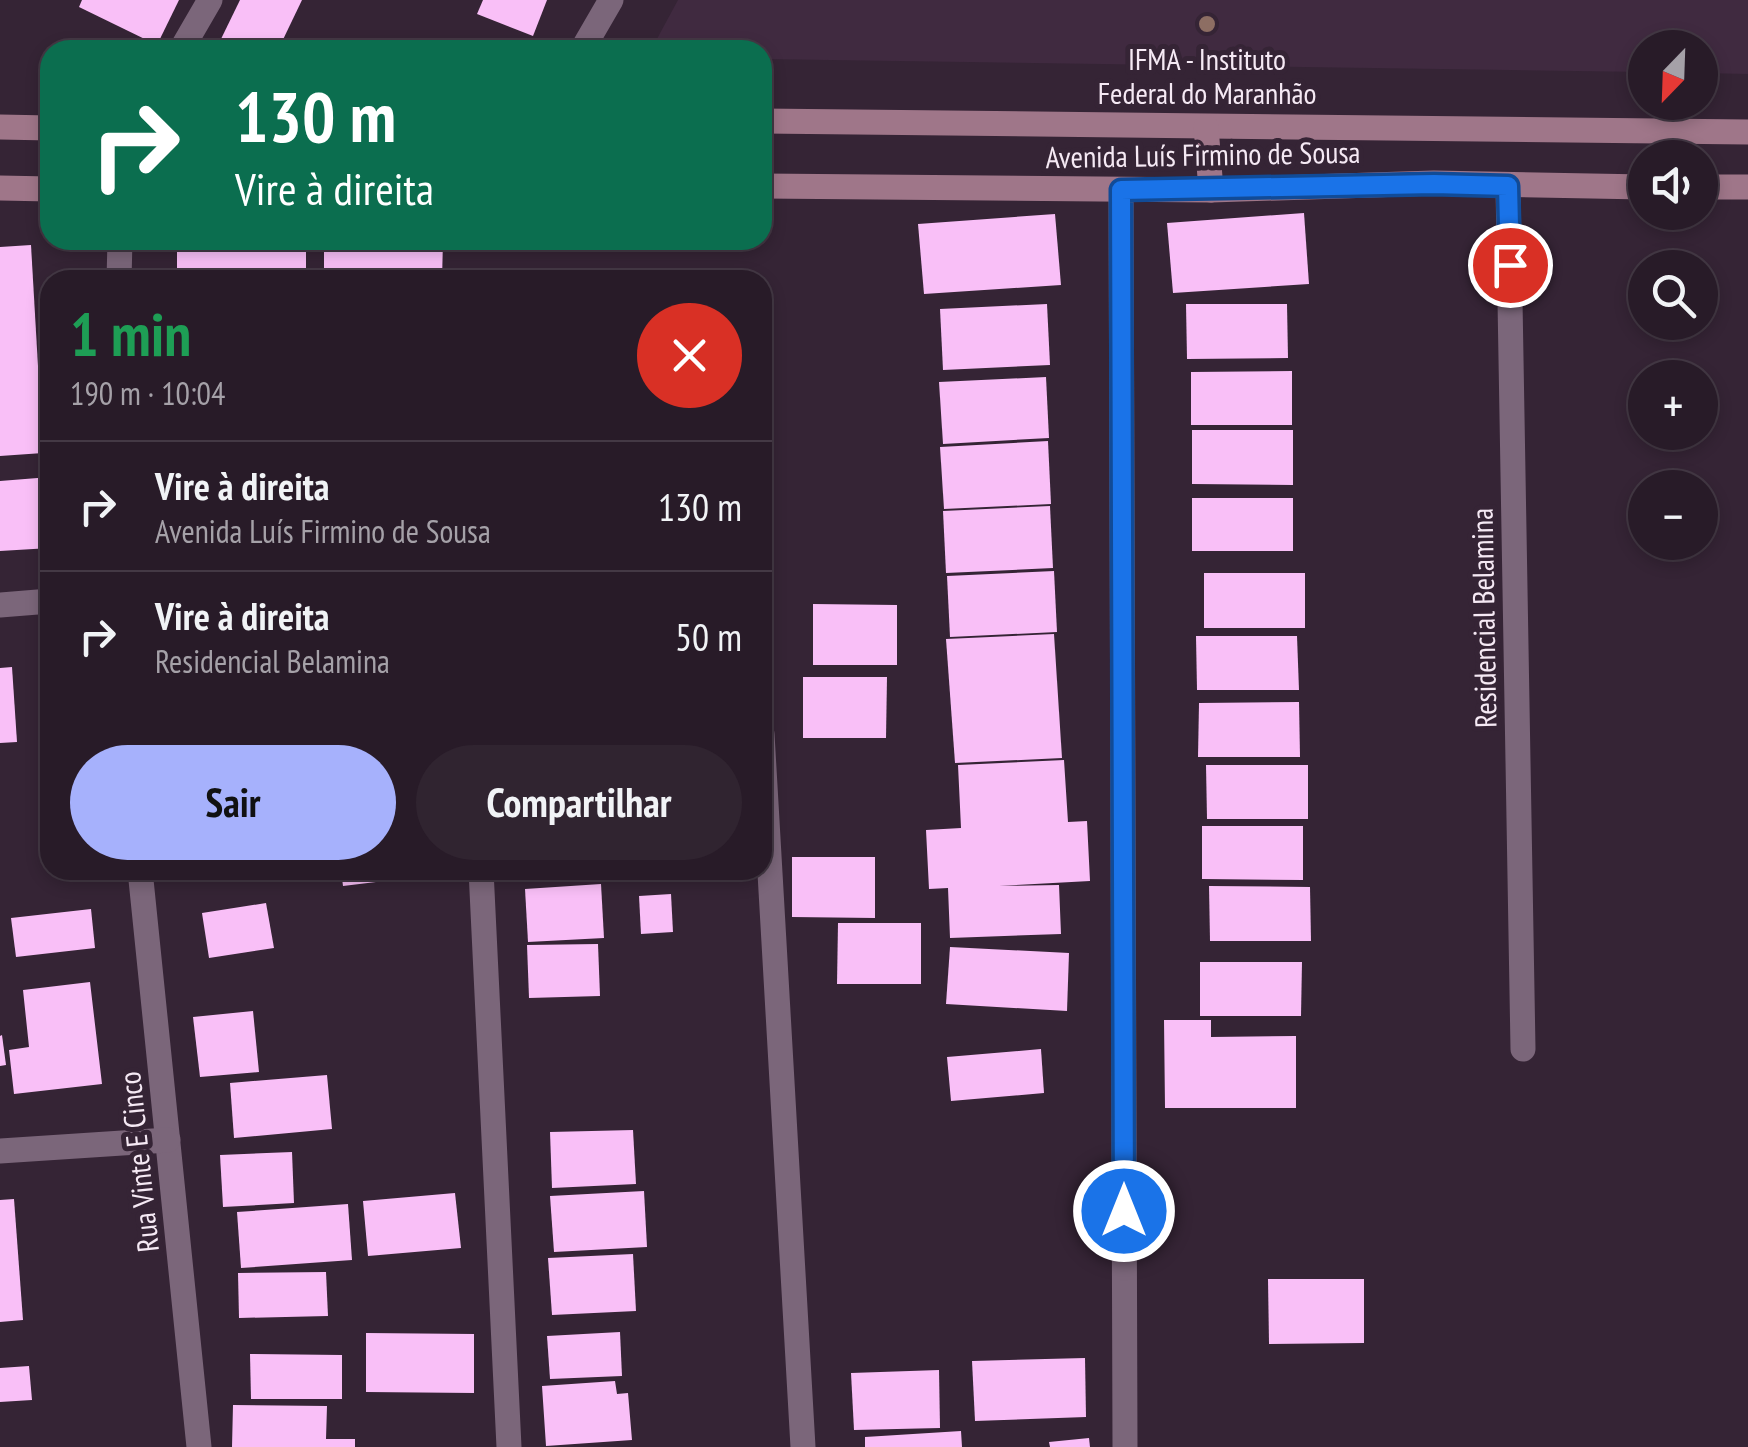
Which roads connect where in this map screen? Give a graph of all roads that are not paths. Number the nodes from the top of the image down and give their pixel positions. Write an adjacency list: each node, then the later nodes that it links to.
1 (210, 0): 3 (street)
2 (611, 0): 4 (street)
3 (187, 40)
4 (588, 40)
5 (772, 122): 6 (main road, Avenida Luís Firmino de Sousa)
6 (1206, 126): 9 (main road, Avenida Luís Firmino de Sousa); 18 (main road)
7 (0, 127): 8 (main road)
8 (40, 128)
9 (1748, 132)
10 (772, 186): 17 (main road, Avenida Luís Firmino de Sousa)
11 (1508, 186): 12 (main road, Avenida Luís Firmino de Sousa); 18 (main road, Avenida Luís Firmino de Sousa); 24 (street, Residencial Belamina)
12 (1628, 187)
13 (1718, 187): 14 (main road)
14 (1748, 187)
15 (0, 188): 16 (main road)
16 (40, 189)
17 (1121, 190): 18 (main road, Avenida Luís Firmino de Sousa); 30 (street)
18 (1211, 190)
19 (40, 602): 20 (street)
20 (0, 605)
21 (141, 880): 25 (street, Rua Vinte E Cinco)
22 (481, 880): 28 (street)
23 (770, 880): 29 (street)
24 (1523, 1049)
25 (168, 1140): 26 (street); 27 (street, Rua Vinte E Cinco)
26 (0, 1152)
27 (199, 1447)
28 (509, 1447)
29 (803, 1447)
30 (1125, 1447)

